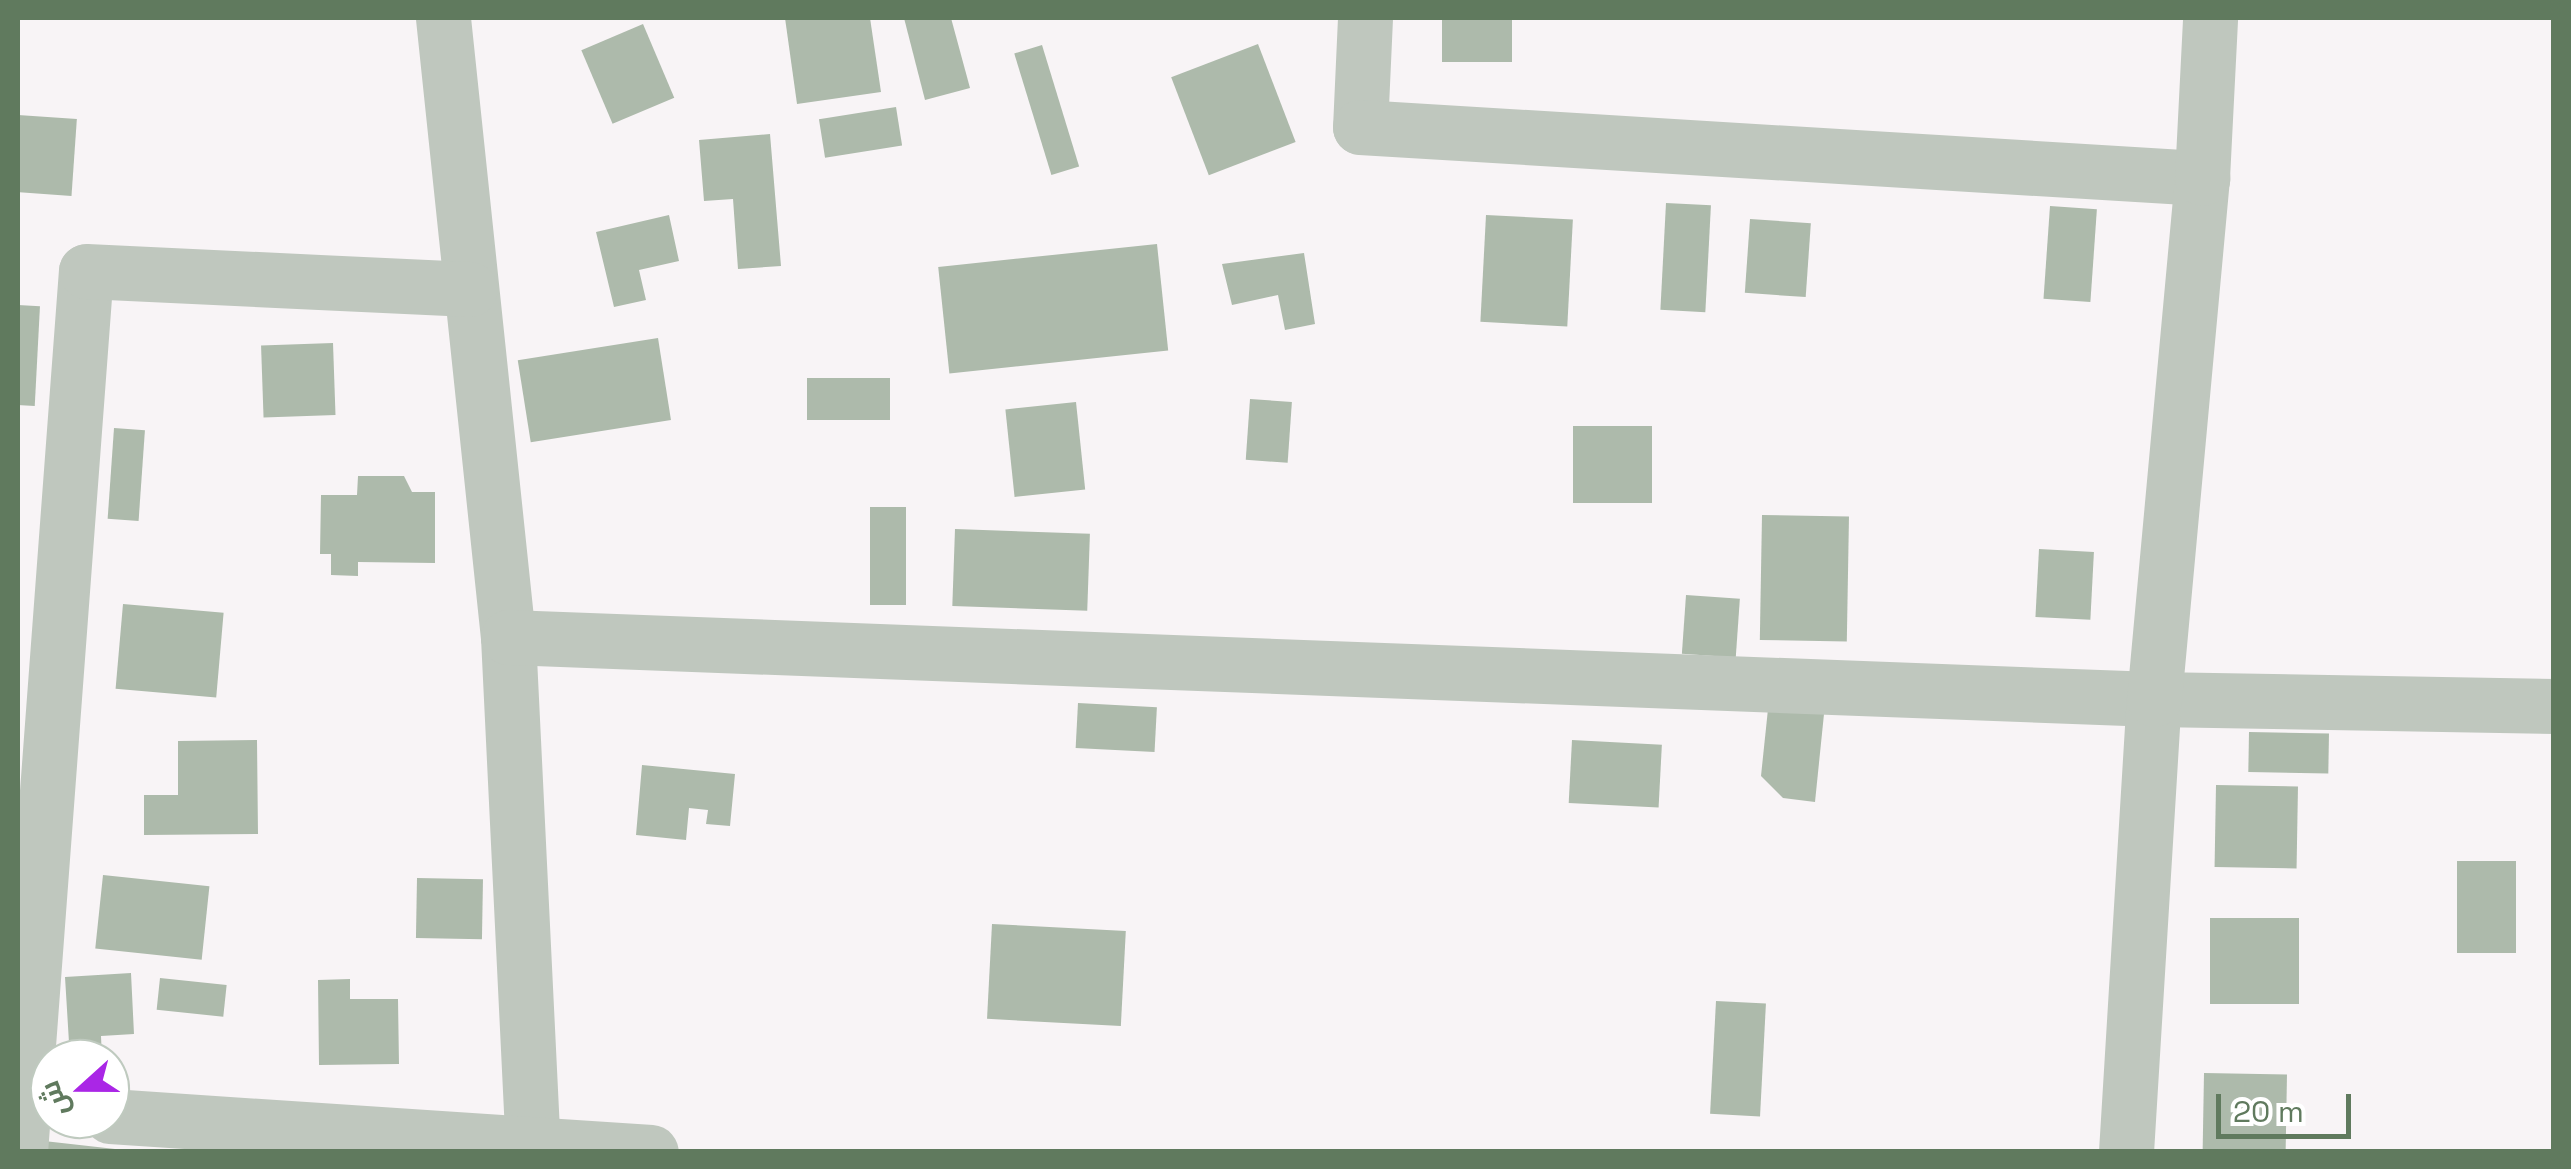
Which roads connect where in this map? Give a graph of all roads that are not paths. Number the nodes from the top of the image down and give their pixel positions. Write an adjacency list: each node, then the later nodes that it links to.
1 (443, 18): 5 (street)
2 (1365, 18): 4 (street)
3 (2210, 18): 4 (street)
4 (2202, 178): 7 (street)
5 (470, 289): 6 (street); 9 (street)
6 (508, 637): 7 (street); 11 (street)
7 (2154, 699): 8 (street); 13 (street)
8 (2554, 706)
9 (37, 1039)
10 (130, 1118): 11 (street)
11 (532, 1149): 12 (street)
12 (651, 1152)
13 (2126, 1152)

